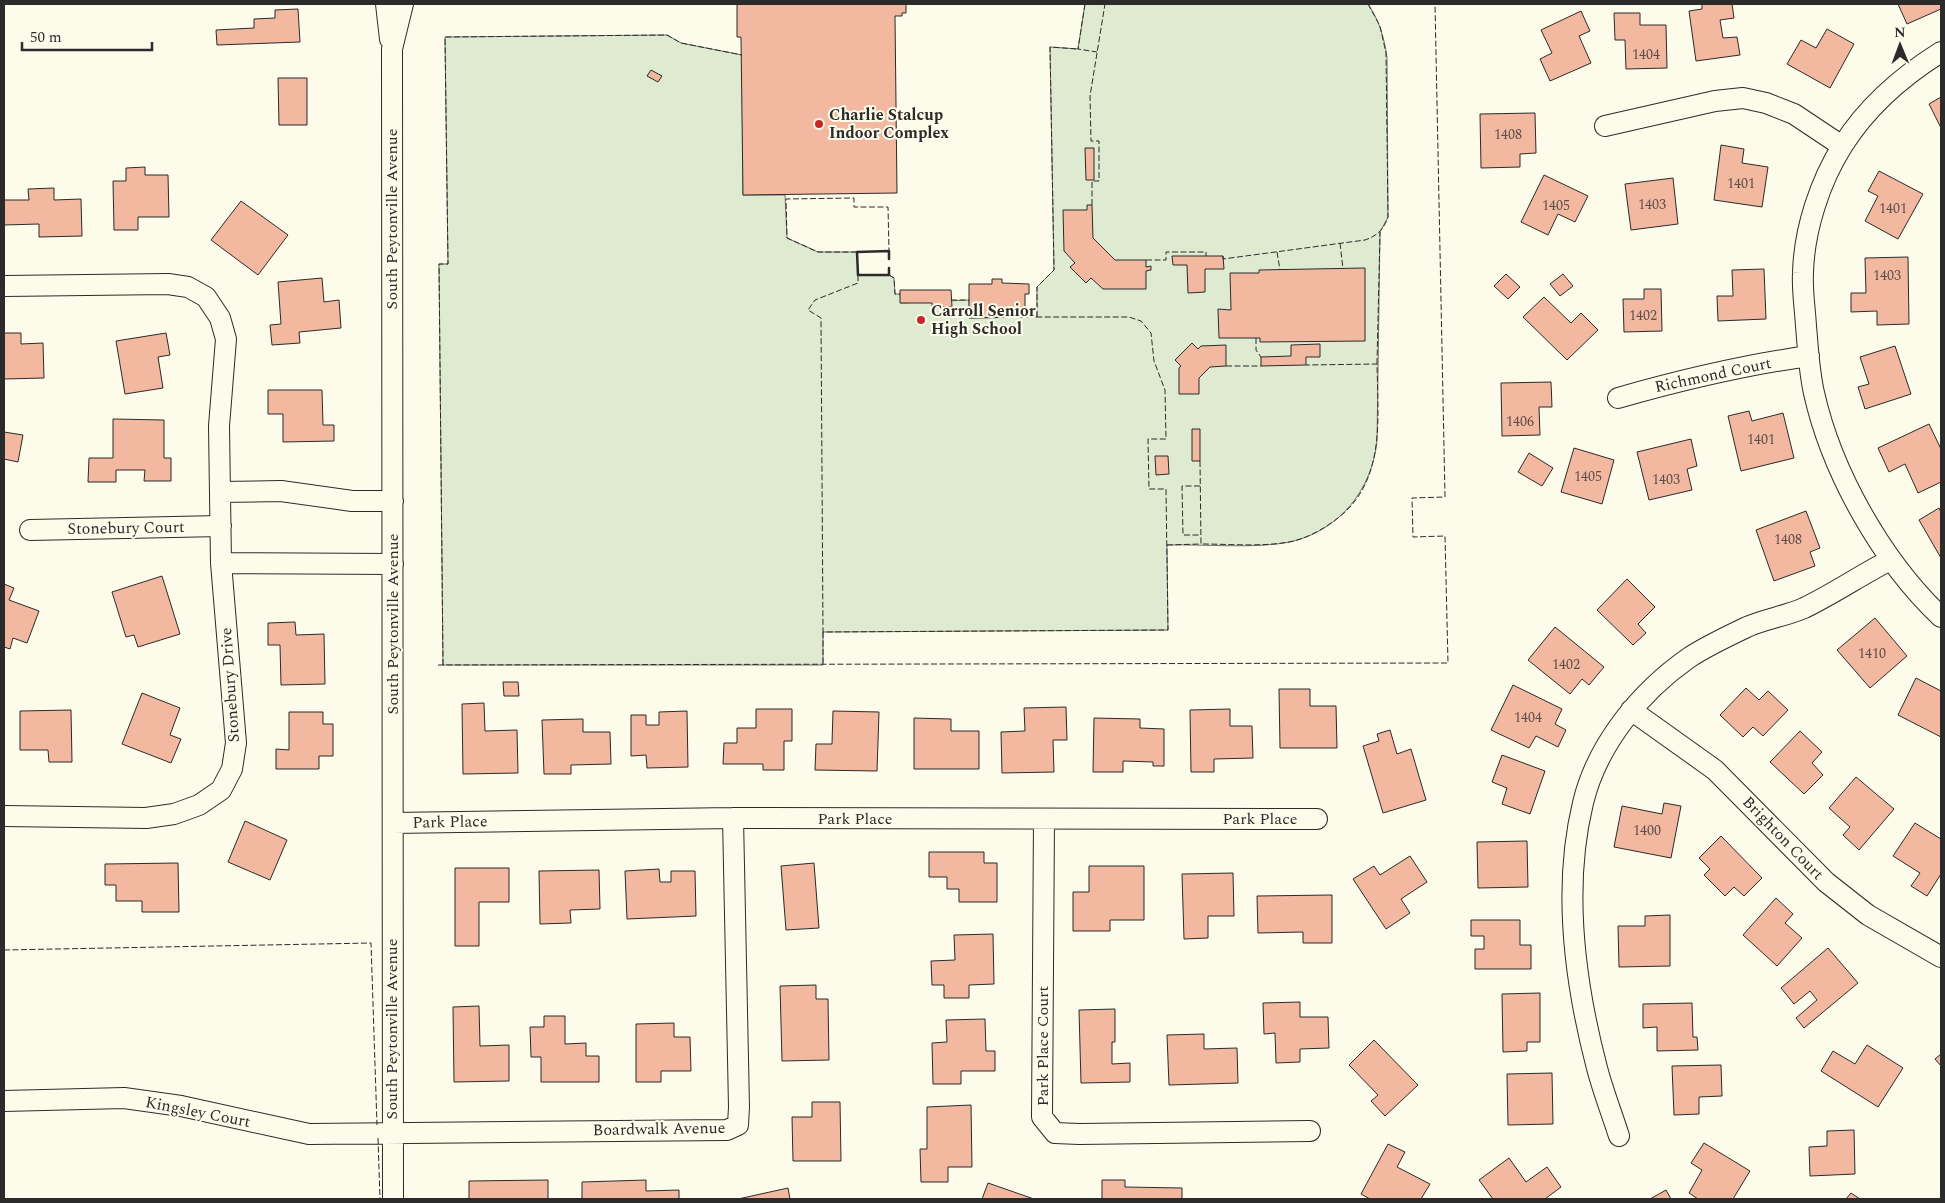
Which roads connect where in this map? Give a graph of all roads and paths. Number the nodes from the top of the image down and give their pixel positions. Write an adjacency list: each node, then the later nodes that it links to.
1 (386, 4): 3 (street, South Peytonville Avenue)
2 (403, 4): 3 (street, South Peytonville Avenue)
3 (392, 48): 11 (street, South Peytonville Avenue)
4 (1941, 52): 6 (street)
5 (1605, 126): 6 (street)
6 (1842, 146): 8 (street)
7 (4, 286): 10 (street, Stonebury Drive)
8 (1809, 356): 9 (street, Richmond Court); 14 (street)
9 (1618, 398)
10 (220, 492): 11 (street); 12 (street, Stonebury Drive)
11 (393, 501): 16 (street, South Peytonville Avenue)
12 (221, 526): 13 (street, Stonebury Court); 15 (street, Stonebury Drive)
13 (30, 530)
14 (1890, 560): 17 (street); 18 (street)
15 (221, 563): 16 (street); 19 (street, Stonebury Drive)
16 (393, 564): 23 (street, South Peytonville Avenue)
17 (1941, 617)
18 (1631, 710): 24 (street, Brighton Court); 28 (street)
19 (4, 816)
20 (733, 818): 21 (street, Park Place); 23 (street, Park Place); 27 (street, Boardwalk Avenue)
21 (1044, 819): 22 (street, Park Place); 26 (street, Park Place Court)
22 (1316, 820)
23 (393, 823): 27 (street, South Peytonville Avenue)
24 (1941, 957)
25 (4, 1101): 27 (street, Kingsley Court)
26 (1310, 1131)
27 (392, 1132): 29 (street, South Peytonville Avenue)
28 (1619, 1136)
29 (393, 1199)

